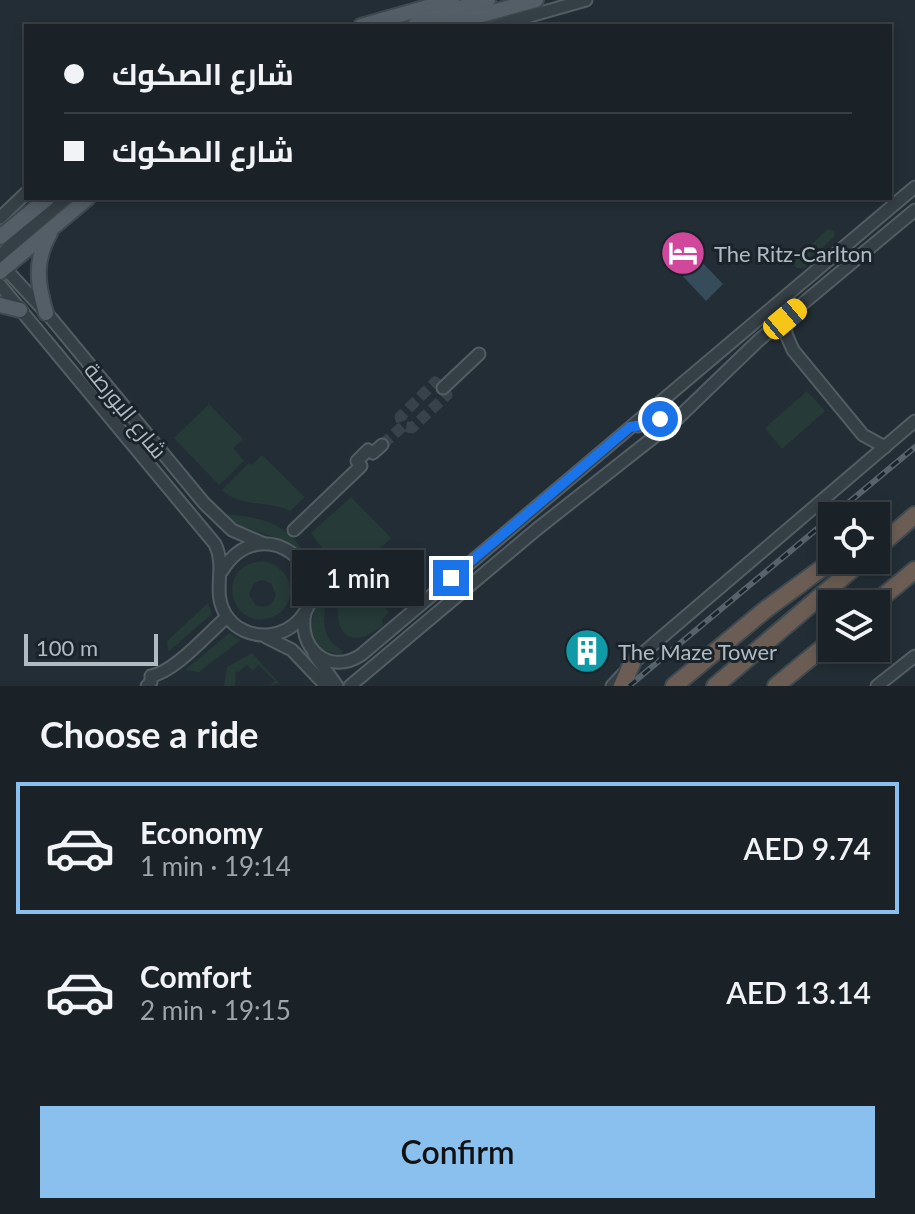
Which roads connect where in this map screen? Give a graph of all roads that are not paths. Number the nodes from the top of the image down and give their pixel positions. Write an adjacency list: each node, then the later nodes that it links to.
1 (452, 0): 5 (main road)
2 (488, 0): 8 (main road)
3 (536, 0): 6 (main road)
4 (586, 0): 9 (street)
5 (405, 6): 7 (main road)
6 (465, 23)
7 (365, 24)
8 (416, 24)
9 (502, 24)
10 (915, 187): 28 (street)
11 (24, 195): 16 (street)
12 (46, 200): 18 (main road)
13 (64, 200): 19 (street)
14 (86, 200): 17 (main road)
15 (915, 210): 24 (street)
16 (0, 218)
17 (56, 225): 19 (main road); 23 (main road)
18 (0, 237)
19 (1, 264): 23 (street, شارع البورصة)
20 (0, 285): 22 (street, شارع البورصة)
21 (0, 305): 22 (main road)
22 (20, 310): 45 (street, شارع البورصة)
23 (46, 313): 43 (street, شارع البورصة)
24 (785, 319): 25 (street); 26 (street)
25 (759, 340): 26 (street); 30 (street)
26 (793, 350): 33 (street)
27 (479, 354): 29 (street)
28 (693, 376): 30 (street); 32 (street)
29 (443, 388)
30 (694, 403): 37 (street)
31 (915, 421): 34 (street)
32 (630, 427): 37 (street); 53 (street)
33 (863, 435): 34 (street); 36 (street)
34 (885, 447): 36 (street)
35 (378, 449): 40 (street)
36 (869, 461): 55 (street)
37 (614, 468): 57 (street)
38 (915, 515): 39 (highway)
39 (899, 529): 41 (highway); 42 (highway)
40 (294, 530)
41 (890, 531)
42 (890, 537)
43 (263, 543): 45 (street); 49 (street)
44 (915, 570): 48 (highway)
45 (222, 571): 50 (street)
46 (818, 571): 63 (highway)
47 (847, 574): 64 (highway)
48 (890, 591)
49 (305, 613): 51 (street); 53 (street)
50 (227, 617): 51 (street); 56 (street)
51 (262, 636): 58 (street)
52 (818, 652): 65 (highway)
53 (313, 653): 59 (street)
54 (915, 656): 66 (street)
55 (632, 663): 61 (street); 62 (highway)
56 (152, 681)
57 (360, 682): 60 (street)
58 (326, 686)
59 (337, 686)
60 (350, 686)
61 (612, 686)
62 (622, 686)
63 (674, 686)
64 (715, 686)
65 (776, 686)
66 (877, 686)

